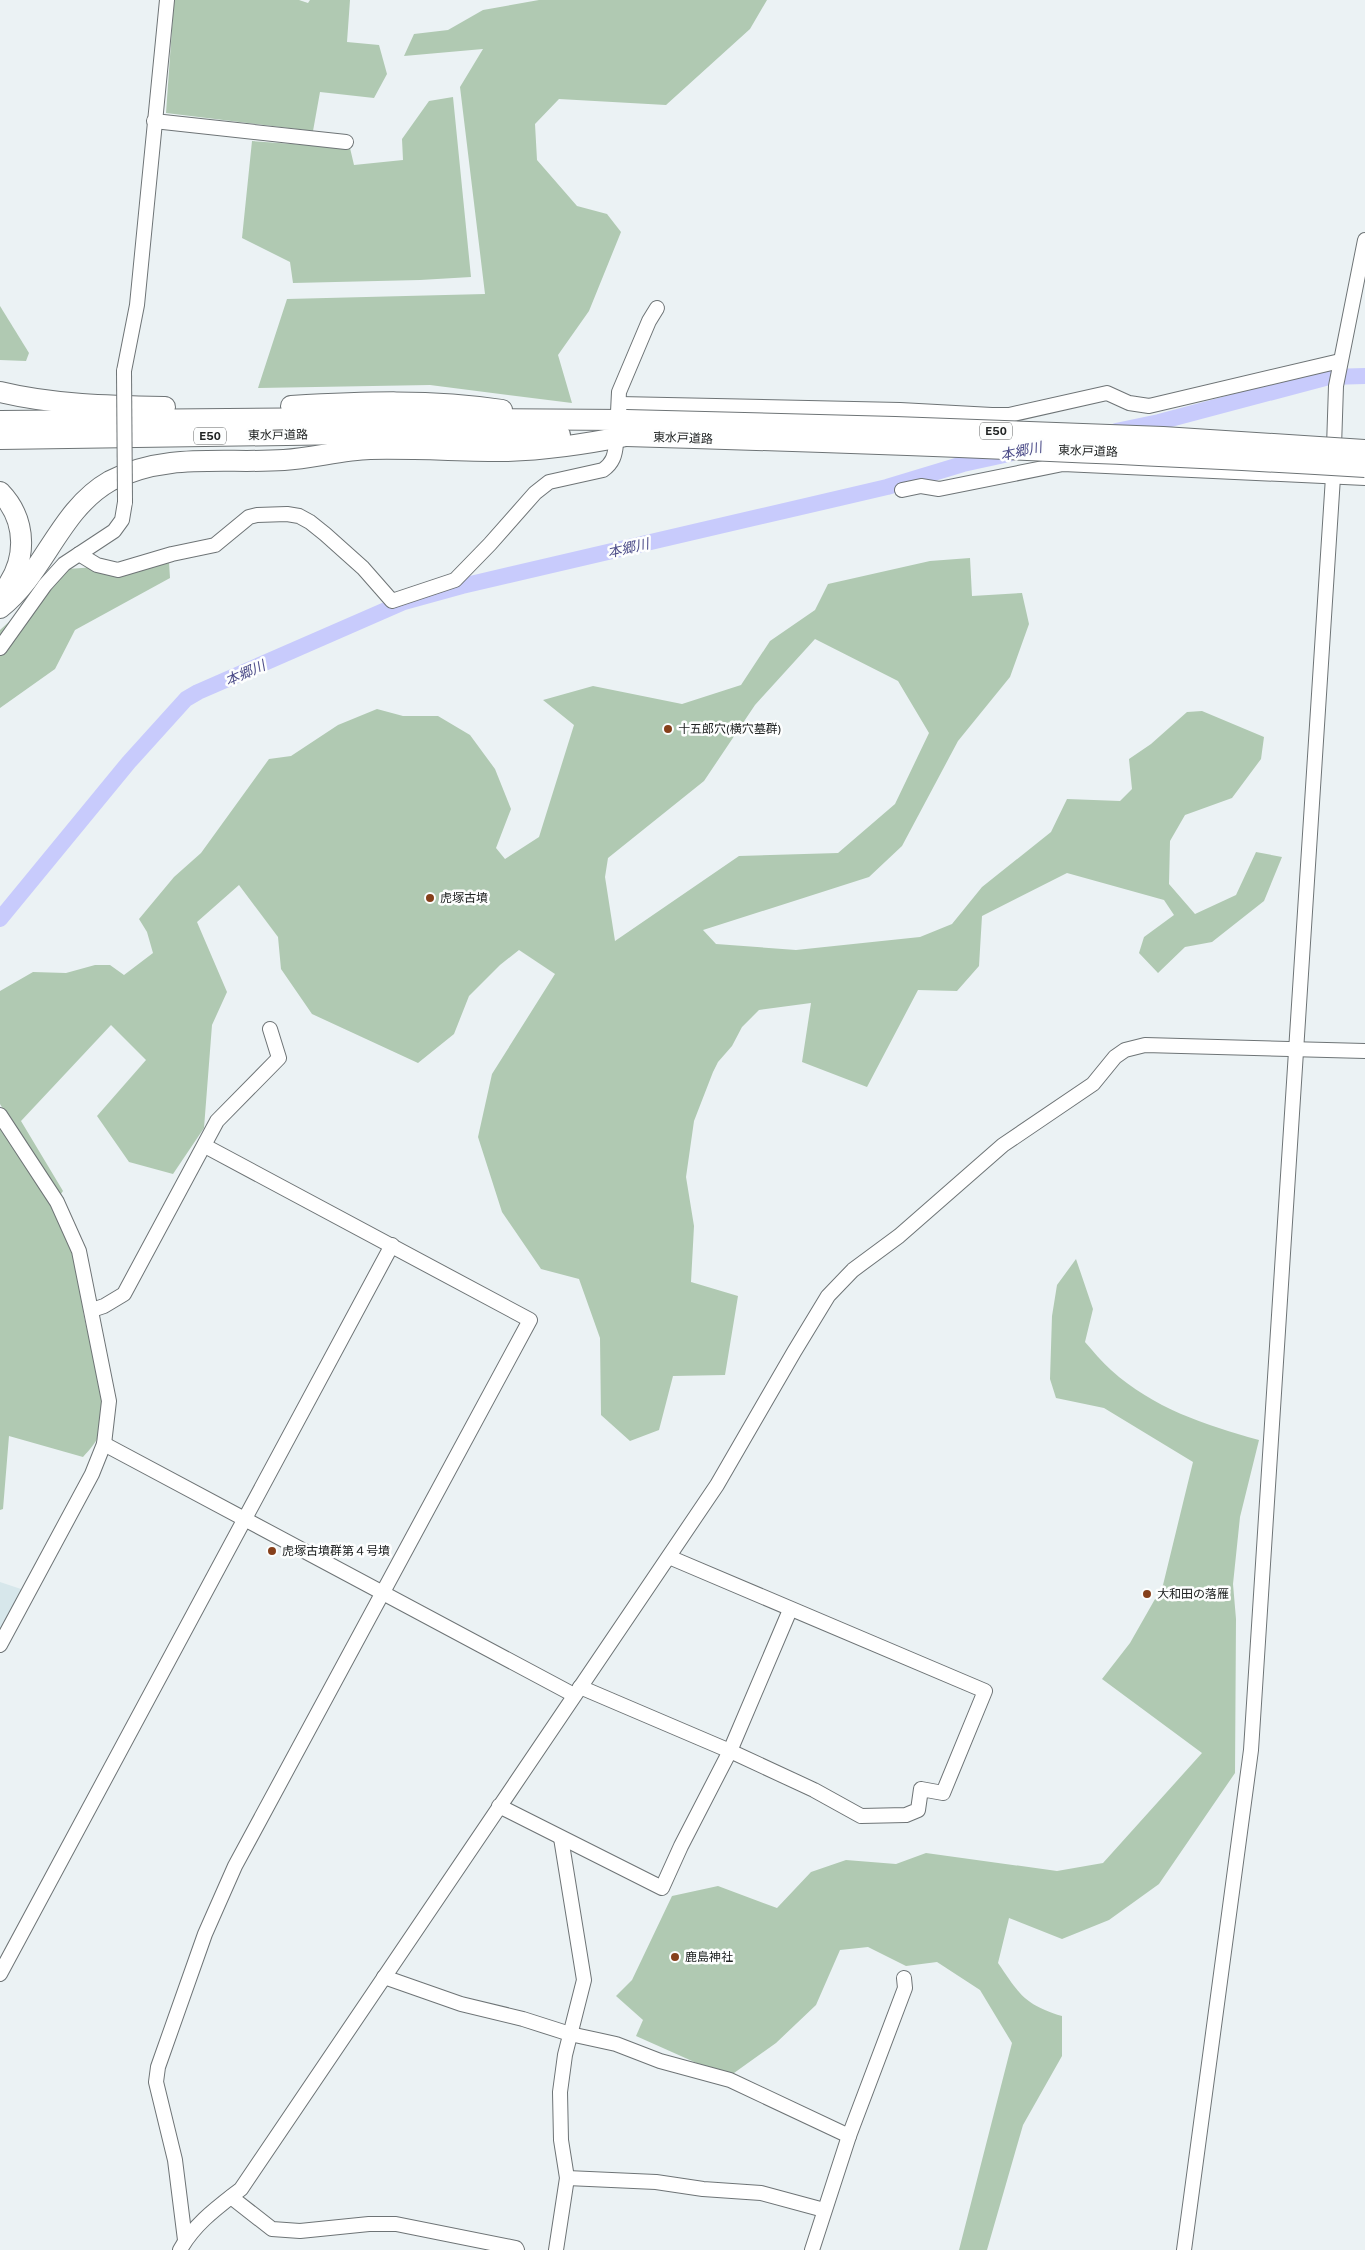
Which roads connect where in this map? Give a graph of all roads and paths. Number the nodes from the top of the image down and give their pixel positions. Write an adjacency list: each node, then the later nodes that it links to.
1 (166, 0): 2 (street)
2 (154, 121): 3 (street); 18 (street, bridge)
3 (346, 142)
4 (1365, 240): 6 (street)
5 (658, 308): 10 (street)
6 (1338, 372): 10 (street); 14 (street)
7 (0, 392): 8 (highway)
8 (559, 419): 9 (highway, 東水戸道路 / E50); 10 (highway, 東水戸道路 / E50)
9 (0, 422)
10 (621, 423): 11 (highway, 東水戸道路 / E50); 12 (highway, 東水戸道路 / E50, bridge); 13 (highway, 東水戸道路 / E50, bridge); 18 (street); 20 (highway)
11 (0, 439)
12 (1365, 450)
13 (1365, 467)
14 (1333, 477): 15 (street); 16 (street); 23 (street)
15 (1365, 478)
16 (902, 490)
17 (0, 492): 19 (highway)
18 (80, 554): 21 (street)
19 (0, 595)
20 (0, 608)
21 (0, 648)
22 (270, 1029): 26 (street)
23 (1295, 1049): 24 (street); 31 (street); 51 (street)
24 (1365, 1051)
25 (0, 1115): 28 (street)
26 (205, 1146): 27 (street); 28 (street)
27 (392, 1245): 30 (street); 32 (street)
28 (92, 1310): 29 (street)
29 (104, 1444): 30 (street); 34 (street)
30 (245, 1519): 32 (street); 39 (street)
31 (669, 1557): 33 (street); 35 (street)
32 (382, 1593): 35 (street); 47 (street)
33 (790, 1610): 36 (street); 36 (street)
34 (0, 1645)
35 (577, 1691): 36 (street); 37 (street)
36 (730, 1752): 38 (street)
37 (499, 1806): 38 (street); 40 (street)
38 (561, 1838): 42 (street)
39 (0, 1974)
40 (384, 1977): 42 (street); 45 (street)
41 (904, 1978): 43 (street)
42 (570, 2034): 43 (street); 44 (street)
43 (849, 2136): 46 (street)
44 (567, 2178): 46 (street); 49 (street)
45 (231, 2197): 47 (street); 48 (street)
46 (824, 2210): 50 (street)
47 (182, 2245)
48 (517, 2250)
49 (556, 2250)
50 (812, 2250)
51 (1184, 2250)

